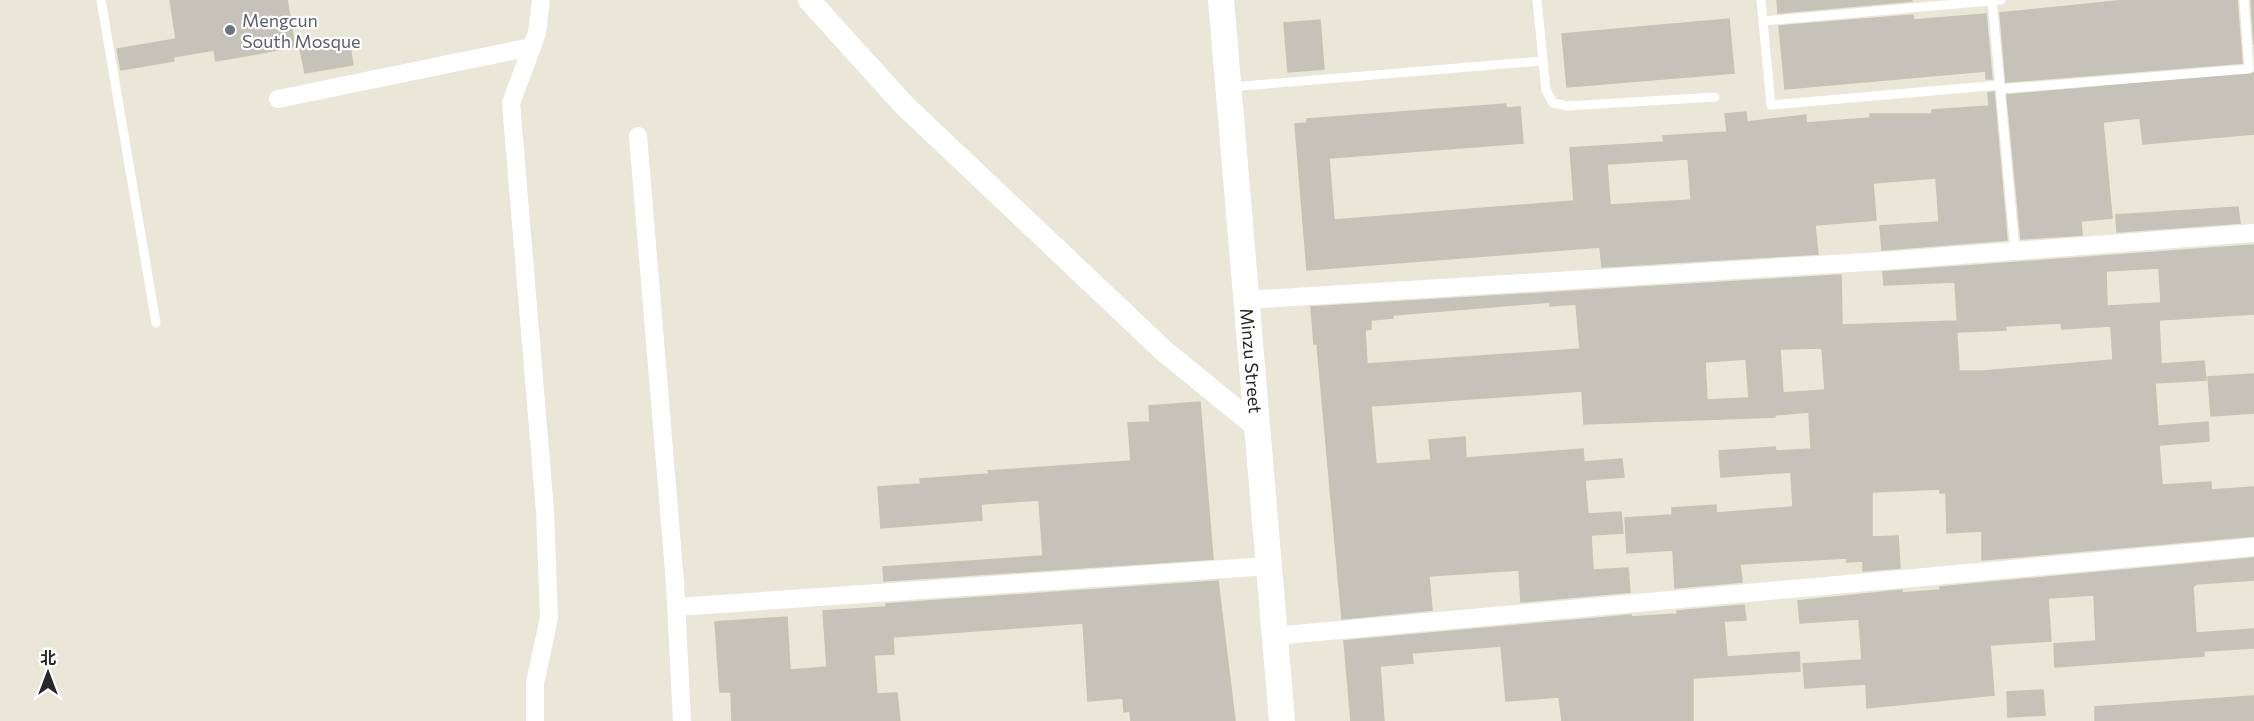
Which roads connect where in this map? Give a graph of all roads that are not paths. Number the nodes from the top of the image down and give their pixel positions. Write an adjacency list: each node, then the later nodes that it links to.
1 (101, 0): 21 (lane)
2 (542, 0): 11 (street)
3 (809, 0): 22 (street)
4 (1221, 0): 13 (main road, Minzu Street)
5 (1537, 0): 12 (lane)
6 (1761, 0): 10 (lane)
7 (1992, 0): 8 (lane); 10 (lane); 14 (lane)
8 (2001, 0)
9 (2244, 0): 14 (lane)
10 (1763, 21): 14 (lane)
11 (531, 48): 16 (street); 27 (street)
12 (1542, 61): 13 (lane); 15 (lane)
13 (1228, 87): 20 (main road, Minzu Street)
14 (2000, 87): 19 (lane)
15 (1714, 97)
16 (278, 99)
17 (638, 136): 25 (street)
18 (2254, 233): 19 (street)
19 (2015, 251): 20 (street)
20 (1246, 300): 22 (main road, Minzu Street)
21 (156, 322)
22 (1256, 426): 24 (main road, Minzu Street)
23 (2254, 547): 26 (street)
24 (1268, 567): 25 (street); 26 (main road, Minzu Street)
25 (676, 607): 28 (street)
26 (1274, 636): 29 (main road, Minzu Street)
27 (535, 721)
28 (682, 721)
29 (1282, 721)

